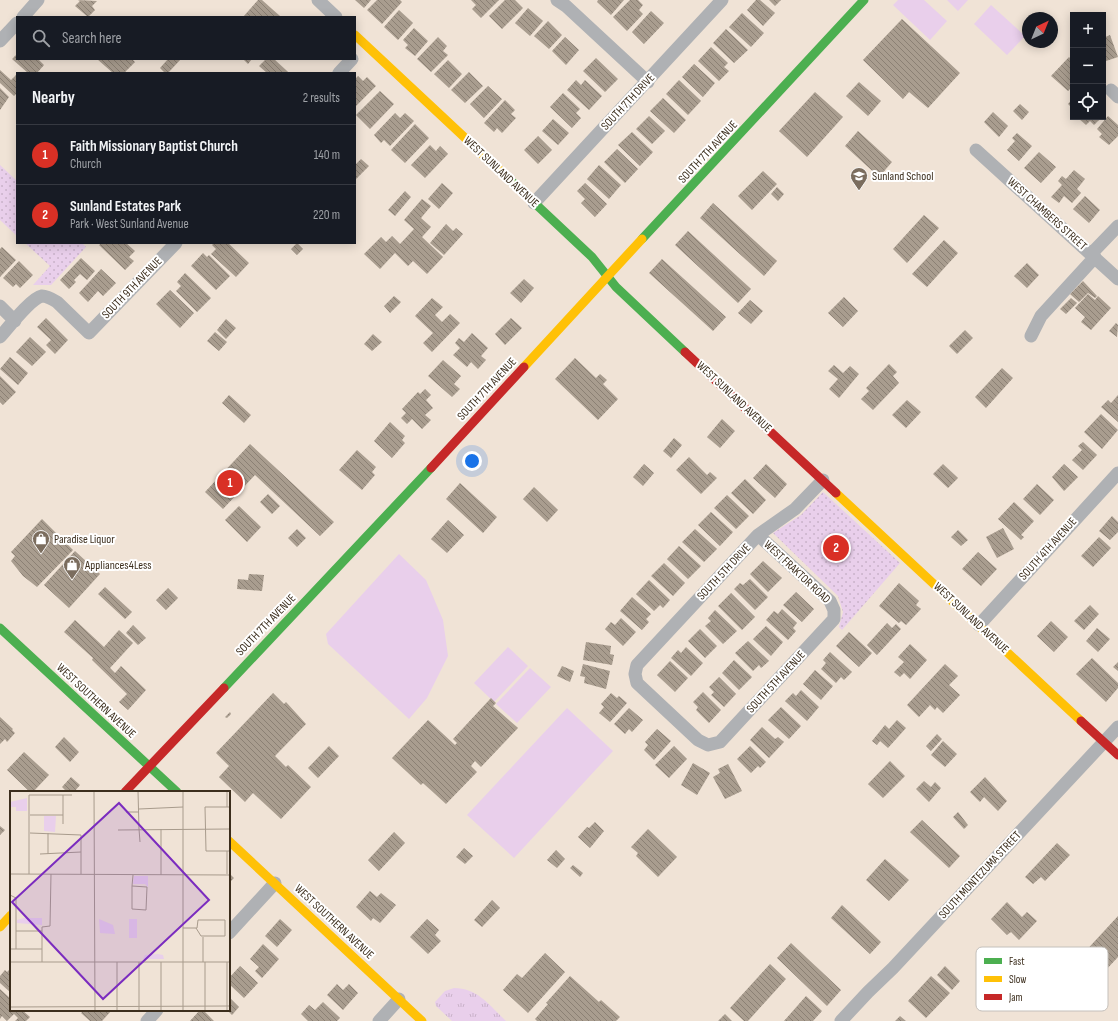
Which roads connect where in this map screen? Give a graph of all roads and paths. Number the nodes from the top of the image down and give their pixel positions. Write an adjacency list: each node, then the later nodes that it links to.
1 (38, 0): 6 (street)
2 (318, 0): 7 (street)
3 (557, 0): 15 (street)
4 (722, 0): 15 (street, SOUTH 7TH DRIVE)
5 (864, 0): 21 (main road, SOUTH 7TH AVENUE)
6 (24, 16)
7 (335, 16)
8 (16, 24): 10 (street)
9 (356, 36): 11 (main road, WEST SUNLAND AVENUE)
10 (0, 42)
11 (366, 45): 12 (street); 17 (main road, WEST SUNLAND AVENUE)
12 (356, 55)
13 (351, 60): 14 (street)
14 (340, 72)
15 (648, 82): 17 (street, SOUTH 7TH DRIVE)
16 (976, 150): 20 (street, WEST CHAMBERS STREET)
17 (534, 203): 21 (main road, WEST SUNLAND AVENUE)
18 (1118, 226): 20 (street)
19 (175, 244): 24 (street, SOUTH 9TH AVENUE)
20 (1093, 256): 22 (street, WEST CHAMBERS STREET); 25 (street)
21 (608, 276): 28 (main road, WEST SUNLAND AVENUE); 37 (main road, SOUTH 7TH AVENUE)
22 (1118, 279)
23 (0, 306): 24 (street)
24 (15, 321): 26 (street)
25 (1031, 336)
26 (0, 337)
27 (1118, 473): 31 (street, SOUTH 4TH AVENUE)
28 (823, 480): 29 (street, SOUTH 5TH DRIVE); 31 (main road, WEST SUNLAND AVENUE)
29 (758, 535): 30 (street, WEST FRAKTOR ROAD); 35 (street, SOUTH 5TH DRIVE)
30 (834, 610): 35 (street, SOUTH 5TH AVENUE)
31 (979, 625): 34 (main road, WEST SUNLAND AVENUE)
32 (0, 628): 37 (main road, WEST SOUTHERN AVENUE)
33 (1118, 727): 34 (street, SOUTH MONTEZUMA STREET)
34 (1104, 742): 36 (main road, WEST SUNLAND AVENUE); 50 (street, SOUTH MONTEZUMA STREET)
35 (708, 745)
36 (1118, 755)
37 (149, 766): 38 (main road, SOUTH 7TH AVENUE); 39 (main road, WEST SOUTHERN AVENUE)
38 (126, 791)
39 (176, 791)
40 (230, 842): 41 (main road, WEST SOUTHERN AVENUE)
41 (275, 884): 44 (street); 45 (main road, WEST SOUTHERN AVENUE)
42 (10, 916): 43 (main road)
43 (0, 927)
44 (230, 932)
45 (399, 1000): 48 (street); 49 (main road, WEST SOUTHERN AVENUE)
46 (156, 1011): 47 (street)
47 (147, 1021)
48 (379, 1021)
49 (422, 1021)
50 (841, 1021)

